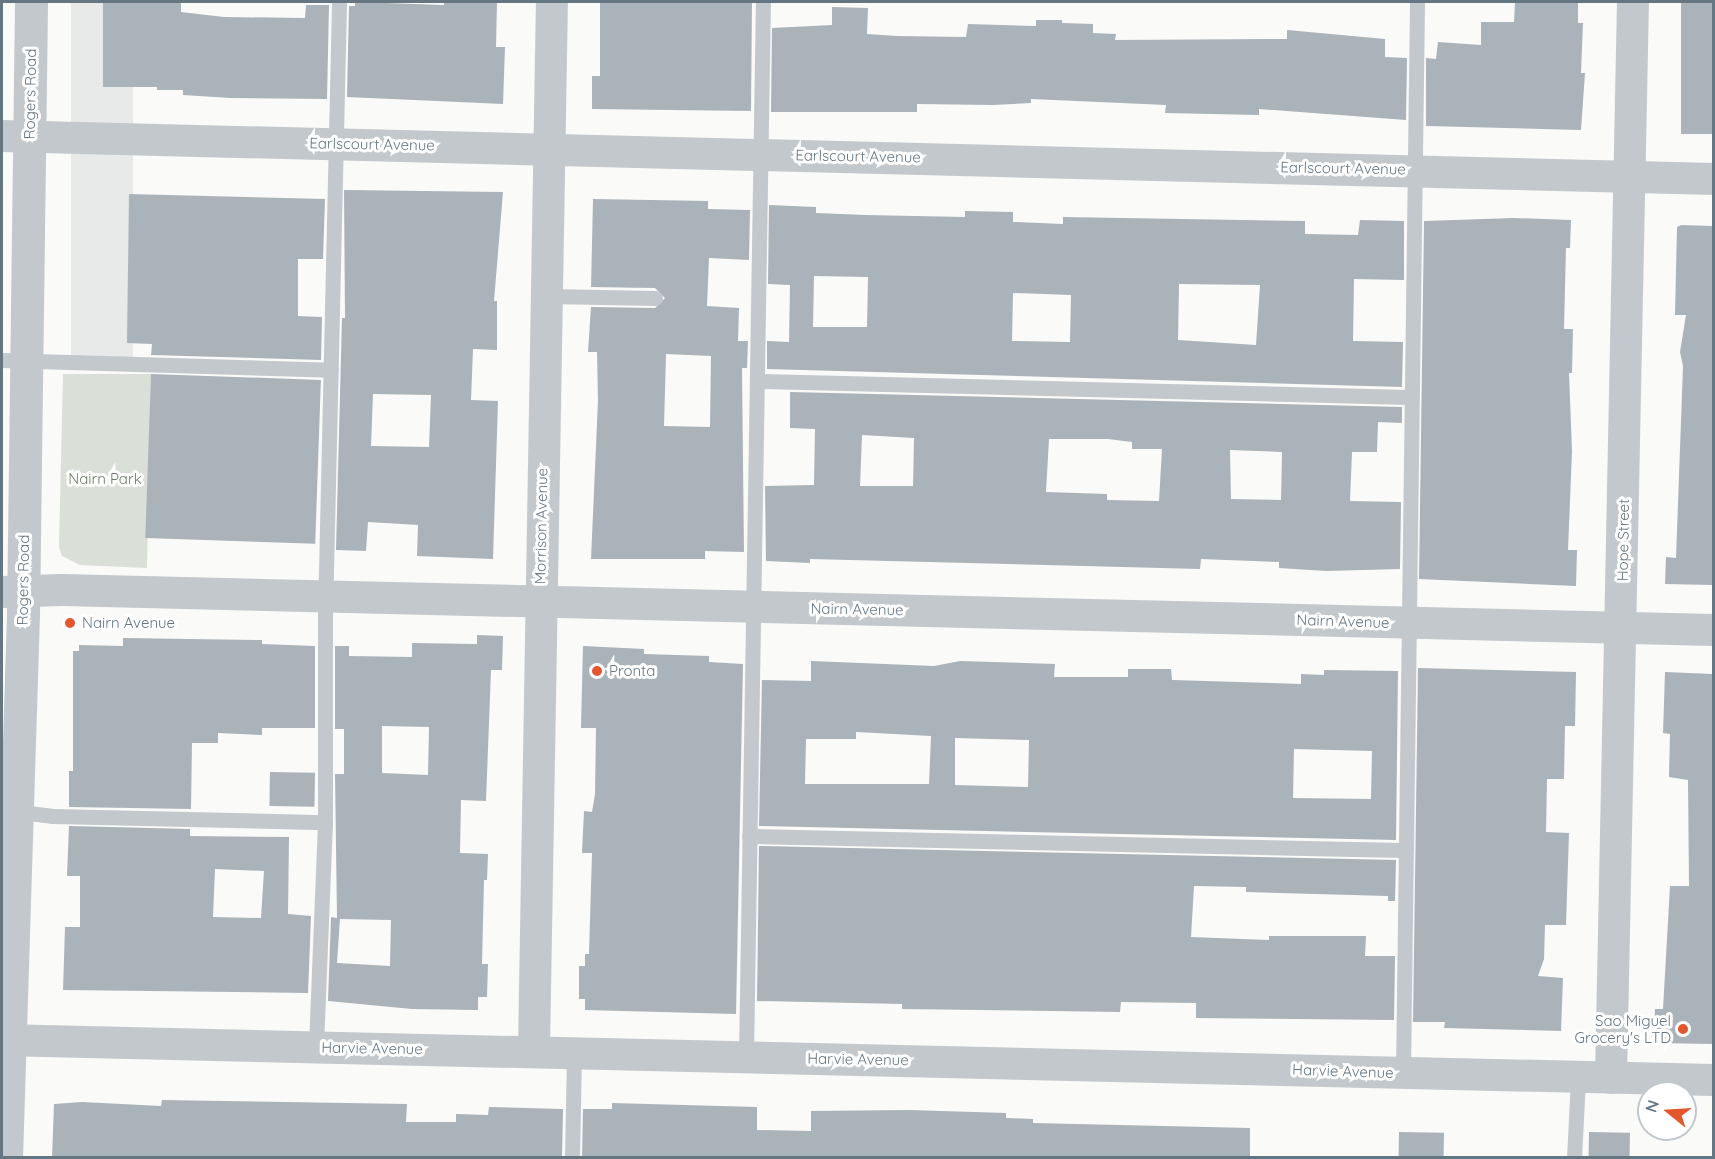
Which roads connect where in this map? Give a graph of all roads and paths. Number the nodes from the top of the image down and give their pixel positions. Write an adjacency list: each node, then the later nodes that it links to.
1 (31, 2): 7 (street, Rogers Road)
2 (339, 2): 8 (lane)
3 (552, 2): 9 (street, Morrison Avenue)
4 (764, 2): 10 (lane)
5 (1417, 2): 11 (lane)
6 (1633, 2): 12 (street, Hope Street)
7 (16, 136): 8 (street, Earlscourt Avenue); 16 (street, Rogers Road)
8 (335, 143): 9 (street, Earlscourt Avenue); 17 (lane)
9 (549, 150): 10 (street, Earlscourt Avenue); 14 (street, Morrison Avenue)
10 (763, 154): 11 (street, Earlscourt Avenue); 18 (lane)
11 (1412, 169): 12 (street, Earlscourt Avenue); 19 (lane)
12 (1631, 178): 13 (street, Earlscourt Avenue); 25 (street, Hope Street)
13 (1713, 179)
14 (547, 296): 15 (lane); 22 (street, Morrison Avenue)
15 (655, 298)
16 (14, 361): 17 (lane); 20 (street, Rogers Road)
17 (331, 370): 21 (lane)
18 (759, 381): 19 (lane); 23 (lane)
19 (1409, 397): 24 (lane)
20 (13, 592): 21 (street, Nairn Avenue); 27 (street, Rogers Road)
21 (326, 597): 22 (street, Nairn Avenue); 28 (lane)
22 (539, 601): 23 (street, Nairn Avenue); 33 (street, Morrison Avenue)
23 (756, 607): 24 (street, Nairn Avenue); 29 (lane)
24 (1406, 622): 25 (street, Nairn Avenue); 30 (lane)
25 (1621, 627): 26 (street, Nairn Avenue); 38 (street, Hope Street)
26 (1713, 630)
27 (8, 811): 28 (lane); 31 (street, Rogers Road)
28 (325, 822): 32 (lane)
29 (749, 836): 30 (lane); 35 (lane)
30 (1403, 850): 36 (lane)
31 (6, 1040): 32 (street, Harvie Avenue); 40 (street, Rogers Road)
32 (316, 1046): 33 (street, Harvie Avenue)
33 (534, 1050): 34 (street, Harvie Avenue)
34 (574, 1052): 35 (street, Harvie Avenue); 41 (lane)
35 (746, 1057): 36 (street, Harvie Avenue)
36 (1403, 1073): 37 (street, Harvie Avenue)
37 (1578, 1078): 38 (street, Harvie Avenue); 42 (lane)
38 (1611, 1078): 39 (street, Harvie Avenue)
39 (1713, 1080)
40 (6, 1158)
41 (572, 1158)
42 (1574, 1158)

